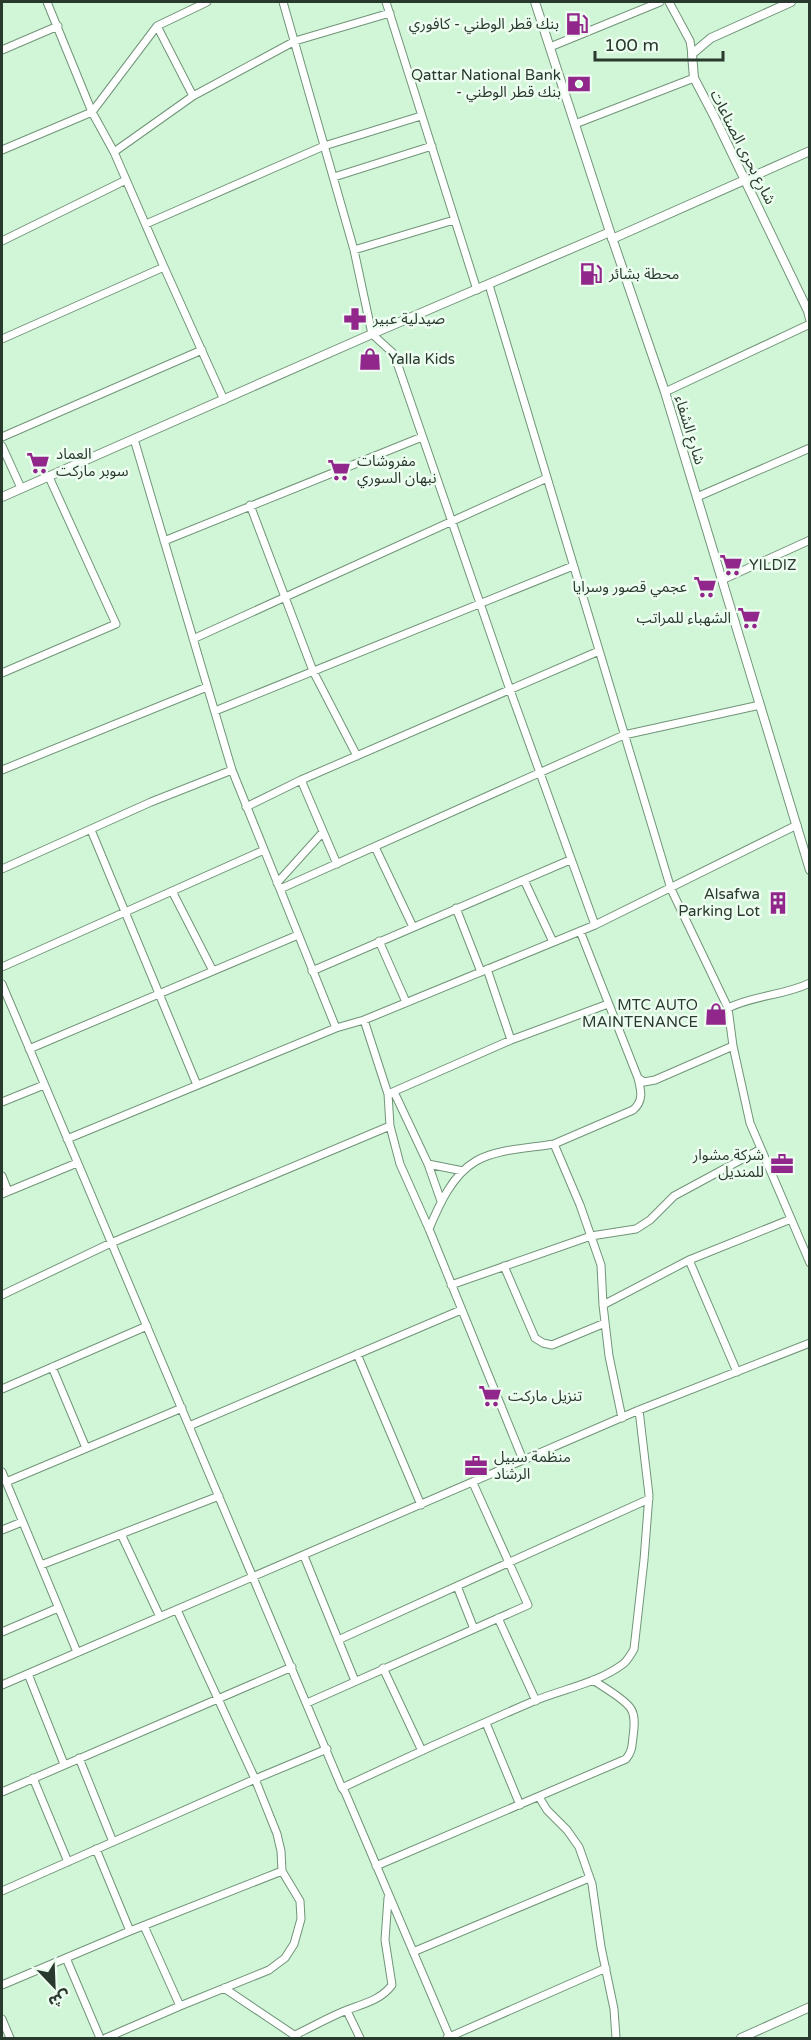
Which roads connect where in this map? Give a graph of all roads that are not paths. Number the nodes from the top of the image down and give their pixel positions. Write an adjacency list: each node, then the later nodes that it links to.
1 (47, 2): 10 (street)
2 (207, 2): 11 (street)
3 (283, 2): 12 (street)
4 (386, 2): 9 (street)
5 (535, 2): 13 (street, شارع الشفاء)
6 (660, 2): 13 (street)
7 (669, 2): 15 (street)
8 (791, 2): 15 (street)
9 (390, 13): 12 (street); 19 (street)
10 (58, 26): 14 (street); 18 (street)
11 (157, 26): 17 (street); 18 (street)
12 (295, 41): 17 (street); 21 (street)
13 (550, 47): 20 (street, شارع الشفاء)
14 (2, 50)
15 (692, 54): 16 (street, شارع بحرى الصناعات)
16 (694, 78): 20 (street); 27 (street, شارع بحرى الصناعات)
17 (193, 96): 25 (street)
18 (92, 112): 23 (street); 25 (street)
19 (421, 116): 21 (street); 22 (street)
20 (575, 124): 31 (street, شارع الشفاء)
21 (324, 146): 26 (street); 30 (street)
22 (432, 146): 26 (street); 29 (street)
23 (2, 150)
24 (810, 151): 27 (street)
25 (114, 152): 28 (street)
26 (334, 177): 33 (street)
27 (745, 179): 31 (street); 37 (street, شارع بحرى الصناعات)
28 (126, 180): 30 (street); 32 (street)
29 (454, 220): 33 (street); 36 (street)
30 (146, 224): 34 (street)
31 (611, 236): 35 (street); 42 (street, شارع الشفاء)
32 (2, 240)
33 (354, 250): 39 (street)
34 (164, 267): 40 (street); 41 (street)
35 (489, 285): 36 (street); 50 (street)
36 (477, 290): 39 (street)
37 (810, 319)
38 (810, 324): 42 (street)
39 (372, 334): 43 (street); 45 (street)
40 (2, 339)
41 (202, 350): 43 (street); 44 (street)
42 (665, 392): 53 (street, شارع الشفاء)
43 (224, 400): 46 (street)
44 (2, 437)
45 (422, 437): 54 (street); 55 (street)
46 (134, 440): 49 (street); 56 (street)
47 (2, 446): 51 (street)
48 (810, 448): 53 (street)
49 (49, 477): 51 (street); 65 (street)
50 (547, 477): 55 (street); 58 (street)
51 (21, 489): 52 (street)
52 (2, 497)
53 (696, 497): 59 (street, شارع الشفاء)
54 (250, 505): 56 (street); 60 (street)
55 (451, 520): 60 (street); 61 (street)
56 (164, 540): 62 (street)
57 (810, 540): 59 (street)
58 (573, 566): 61 (street); 63 (street)
59 (722, 580): 68 (street, شارع الشفاء)
60 (285, 597): 62 (street); 64 (street)
61 (480, 604): 64 (street); 67 (street)
62 (193, 639): 66 (street)
63 (599, 651): 67 (street); 70 (street)
64 (313, 671): 69 (street); 71 (street)
65 (2, 673)
66 (207, 687): 69 (street); 72 (street)
67 (510, 690): 71 (street); 74 (street)
68 (760, 705): 70 (street); 77 (street, شارع الشفاء)
69 (215, 711): 73 (street)
70 (624, 735): 74 (street); 88 (street)
71 (357, 756): 75 (street)
72 (2, 770)
73 (232, 770): 76 (street); 78 (street)
74 (540, 773): 80 (street); 82 (street)
75 (301, 780): 76 (street); 79 (street)
76 (246, 807): 81 (street)
77 (797, 825): 85 (street, شارع الشفاء); 88 (street)
78 (91, 830): 84 (street); 91 (street)
79 (323, 832): 83 (street); 87 (street)
80 (375, 847): 83 (street); 93 (street)
81 (264, 850): 87 (street); 89 (street)
82 (570, 860): 86 (street); 92 (street)
83 (337, 864): 87 (street)
84 (2, 869)
85 (810, 870)
86 (524, 880): 90 (street); 97 (street)
87 (278, 886): 95 (street)
88 (671, 889): 92 (street); 108 (street)
89 (172, 891): 91 (street); 100 (street)
90 (456, 908): 93 (street); 99 (street)
91 (125, 912): 98 (street); 104 (street)
92 (595, 926): 94 (street)
93 (413, 927): 96 (street)
94 (580, 931): 97 (street); 107 (street)
95 (298, 935): 100 (street); 101 (street)
96 (379, 941): 101 (street); 106 (street)
97 (553, 942): 99 (street)
98 (2, 967)
99 (484, 970): 106 (street); 111 (street)
100 (213, 971): 104 (street)
101 (312, 971): 110 (street)
102 (810, 983): 108 (street)
103 (2, 984): 105 (street)
104 (159, 994): 113 (street); 116 (street)
105 (4, 999): 113 (street)
106 (406, 1002): 109 (street)
107 (608, 1004): 111 (street); 114 (street)
108 (728, 1008): 112 (street)
109 (364, 1020): 110 (street); 117 (street)
110 (336, 1028): 116 (street)
111 (511, 1040): 117 (street)
112 (733, 1046): 114 (street); 122 (street)
113 (29, 1049): 115 (street)
114 (638, 1078): 121 (street)
115 (44, 1085): 118 (street); 120 (street)
116 (197, 1085): 120 (street)
117 (391, 1093): 119 (street); 124 (street)
118 (2, 1102)
119 (390, 1126): 130 (street); 132 (street)
120 (67, 1139): 123 (street)
121 (554, 1144): 125 (street); 131 (street)
122 (761, 1149): 129 (street); 131 (street)
123 (77, 1163): 127 (street); 132 (street)
124 (428, 1164): 125 (street); 128 (street)
125 (463, 1171): 128 (street)
126 (2, 1176): 127 (street)
127 (5, 1192)
128 (441, 1201): 130 (street)
129 (791, 1219): 133 (street); 134 (street)
130 (429, 1229): 136 (street)
131 (591, 1236): 135 (street); 138 (street)
132 (111, 1243): 137 (street); 141 (street)
133 (689, 1260): 138 (street); 145 (street)
134 (810, 1263)
135 (504, 1266): 136 (street); 140 (street)
136 (451, 1285): 139 (street)
137 (2, 1295)
138 (603, 1305): 140 (street)
139 (461, 1310): 143 (street); 152 (street)
140 (605, 1323): 149 (street)
141 (147, 1326): 144 (street); 147 (street)
142 (810, 1343): 145 (street)
143 (357, 1354): 150 (street); 158 (street)
144 (52, 1367): 146 (street); 151 (street)
145 (737, 1372): 148 (street)
146 (2, 1389)
147 (182, 1408): 150 (street); 151 (street)
148 (639, 1410): 149 (street); 157 (street)
149 (622, 1418): 152 (street)
150 (189, 1426): 156 (street)
151 (86, 1448): 154 (street)
152 (523, 1460): 155 (street)
153 (2, 1472): 154 (street)
154 (6, 1482): 159 (street)
155 (473, 1483): 158 (street); 163 (street)
156 (219, 1496): 161 (street); 165 (street)
157 (649, 1499): 163 (street); 178 (street)
158 (421, 1505): 162 (street)
159 (22, 1522): 160 (street); 164 (street)
160 (2, 1530)
161 (121, 1534): 164 (street); 169 (street)
162 (304, 1556): 165 (street); 173 (street)
163 (508, 1563): 166 (street); 170 (street)
164 (41, 1565): 167 (street)
165 (253, 1577): 168 (street); 175 (street)
166 (457, 1586): 171 (street); 173 (street)
167 (58, 1608): 172 (street); 174 (street)
168 (177, 1610): 169 (street); 181 (street)
169 (160, 1617): 174 (street)
170 (498, 1618): 171 (street); 182 (street)
171 (474, 1629): 176 (street)
172 (2, 1632)
173 (338, 1640): 179 (street)
174 (77, 1653): 177 (street)
175 (292, 1667): 181 (street); 183 (street)
176 (383, 1668): 179 (street); 186 (street)
177 (28, 1674): 180 (street); 188 (street)
178 (593, 1680): 182 (street); 193 (street)
179 (355, 1681): 183 (street)
180 (2, 1685)
181 (218, 1700): 187 (street); 190 (street)
182 (536, 1701): 184 (street)
183 (307, 1703): 185 (street)
184 (486, 1723): 186 (street); 194 (street)
185 (327, 1749): 190 (street); 191 (street)
186 (422, 1750): 191 (street)
187 (79, 1758): 188 (street); 195 (street)
188 (64, 1764): 189 (street)
189 (33, 1778): 192 (street); 197 (street)
190 (255, 1779): 195 (street); 199 (street)
191 (342, 1788): 198 (street)
192 (2, 1792)
193 (539, 1797): 194 (street); 200 (street)
194 (520, 1805): 198 (street)
195 (113, 1842): 196 (street)
196 (96, 1849): 197 (street); 204 (street)
197 (68, 1862): 201 (street)
198 (376, 1866): 202 (street)
199 (282, 1870): 203 (street); 209 (street)
200 (590, 1878): 205 (street); 207 (street)
201 (2, 1891)
202 (387, 1892): 205 (street); 212 (street)
203 (144, 1926): 204 (street); 210 (street)
204 (130, 1931): 206 (street)
205 (413, 1952): 219 (street)
206 (66, 1958): 208 (street); 216 (street)
207 (606, 1968): 219 (street); 220 (street)
208 (2, 1985)
209 (224, 1988): 210 (street); 214 (street)
210 (180, 2006): 217 (street)
211 (810, 2007): 221 (street)
212 (346, 2011): 214 (street); 218 (street)
213 (2, 2019): 215 (street)
214 (297, 2037)
215 (10, 2038)
216 (100, 2038)
217 (106, 2038)
218 (360, 2038)
219 (449, 2038)
220 (616, 2038)
221 (741, 2038)

